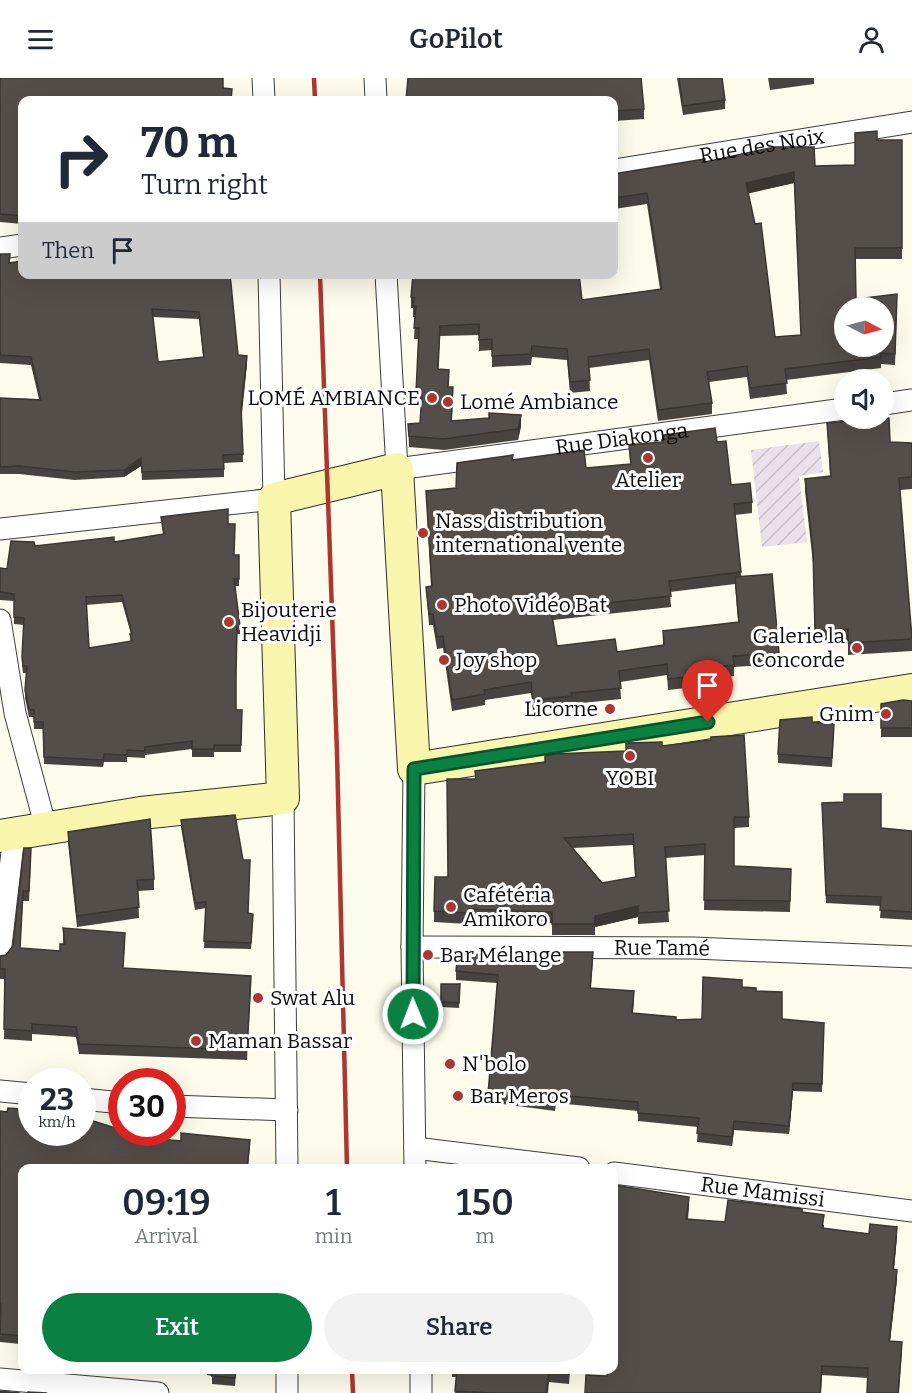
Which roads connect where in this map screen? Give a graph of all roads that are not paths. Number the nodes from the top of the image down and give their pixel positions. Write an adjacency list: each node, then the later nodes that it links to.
1 (263, 78): 3 (street)
2 (375, 78): 4 (street)
3 (264, 96)
4 (376, 96)
5 (912, 122): 6 (street, Rue des Noix)
6 (618, 169)
7 (18, 246): 8 (street)
8 (0, 248)
9 (269, 279): 15 (street)
10 (386, 279): 14 (street)
11 (912, 400): 12 (street)
12 (894, 403)
13 (834, 410): 14 (street, Rue Diakonga)
14 (397, 468): 15 (main road); 19 (main road)
15 (274, 499): 16 (street); 20 (main road)
16 (0, 529)
17 (0, 620): 21 (street)
18 (912, 690): 19 (main road)
19 (414, 769): 23 (street)
20 (283, 798): 21 (main road); 29 (street)
21 (46, 828): 22 (main road)
22 (7, 835): 24 (street)
23 (412, 946): 25 (street, Rue Tamé); 30 (street)
24 (0, 954)
25 (912, 957)
26 (0, 1091): 27 (street)
27 (18, 1093)
28 (186, 1106): 29 (street)
29 (287, 1110): 31 (street)
30 (415, 1158): 32 (street)
31 (287, 1164)
32 (513, 1164)
33 (618, 1174): 34 (street, Rue Mamissi)
34 (912, 1211)
35 (287, 1374): 39 (street)
36 (421, 1374): 40 (street)
37 (0, 1379): 38 (street)
38 (158, 1393)
39 (287, 1393)
40 (421, 1393)

